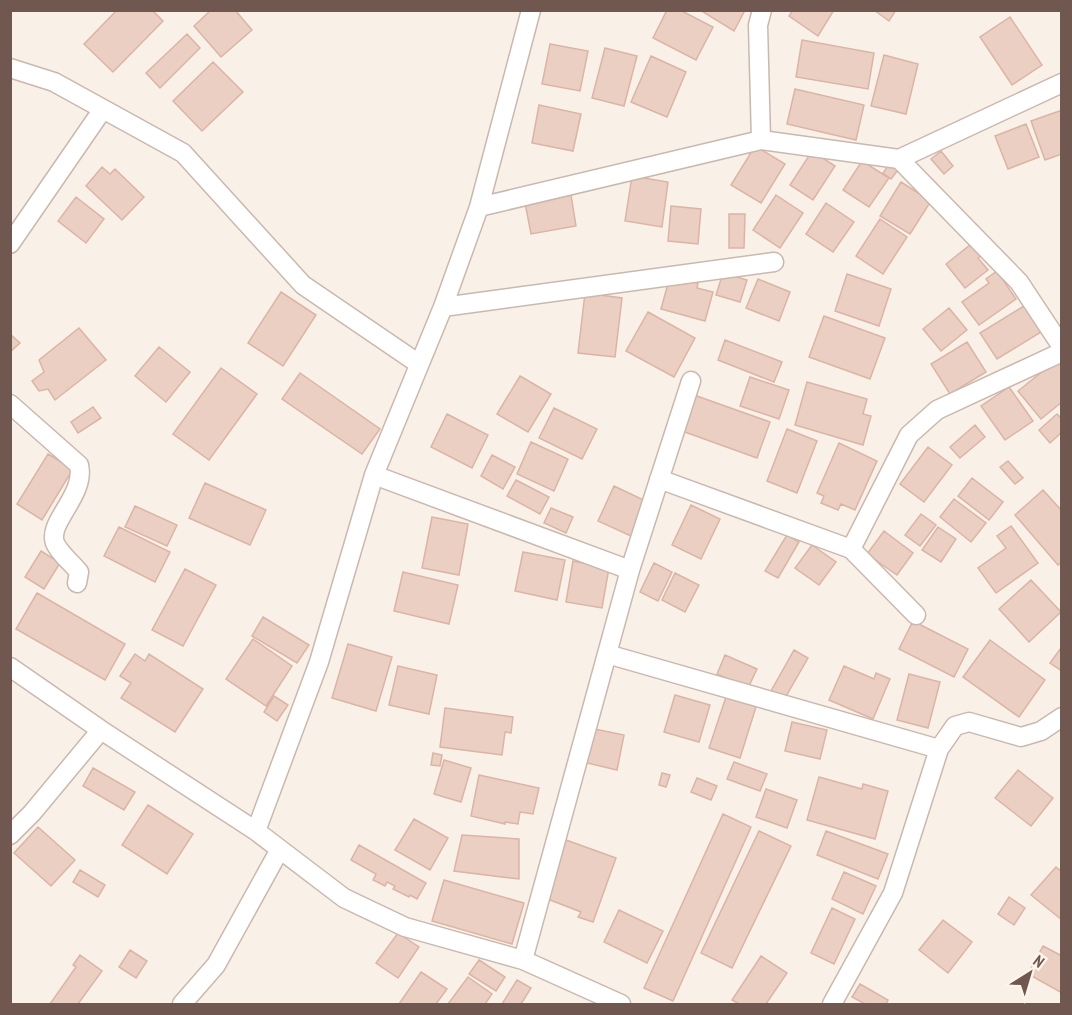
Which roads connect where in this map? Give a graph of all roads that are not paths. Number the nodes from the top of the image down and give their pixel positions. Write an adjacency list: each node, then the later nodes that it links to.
1 (531, 10): 8 (street)
2 (762, 10): 6 (street)
3 (10, 68): 5 (street)
4 (1062, 83): 7 (street)
5 (103, 108): 9 (street); 14 (street)
6 (761, 140): 7 (street); 8 (street)
7 (899, 159): 12 (street)
8 (479, 207): 11 (street)
9 (10, 244)
10 (774, 262): 11 (street)
11 (443, 307): 14 (street)
12 (1062, 347)
13 (1062, 352): 19 (street)
14 (419, 364): 17 (street)
15 (691, 381): 18 (street)
16 (10, 404): 21 (street)
17 (374, 476): 20 (street); 28 (street)
18 (659, 479): 19 (street); 20 (street)
19 (851, 549): 22 (street)
20 (630, 570): 23 (street)
21 (77, 583)
22 (916, 615)
23 (607, 654): 27 (street); 31 (street)
24 (10, 667): 26 (street)
25 (1062, 717): 27 (street)
26 (100, 730): 28 (street); 29 (street)
27 (939, 749): 34 (street)
28 (256, 831): 30 (street)
29 (10, 835)
30 (279, 851): 31 (street); 32 (street)
31 (523, 960): 33 (street)
32 (182, 1005)
33 (621, 1005)
34 (832, 1005)

